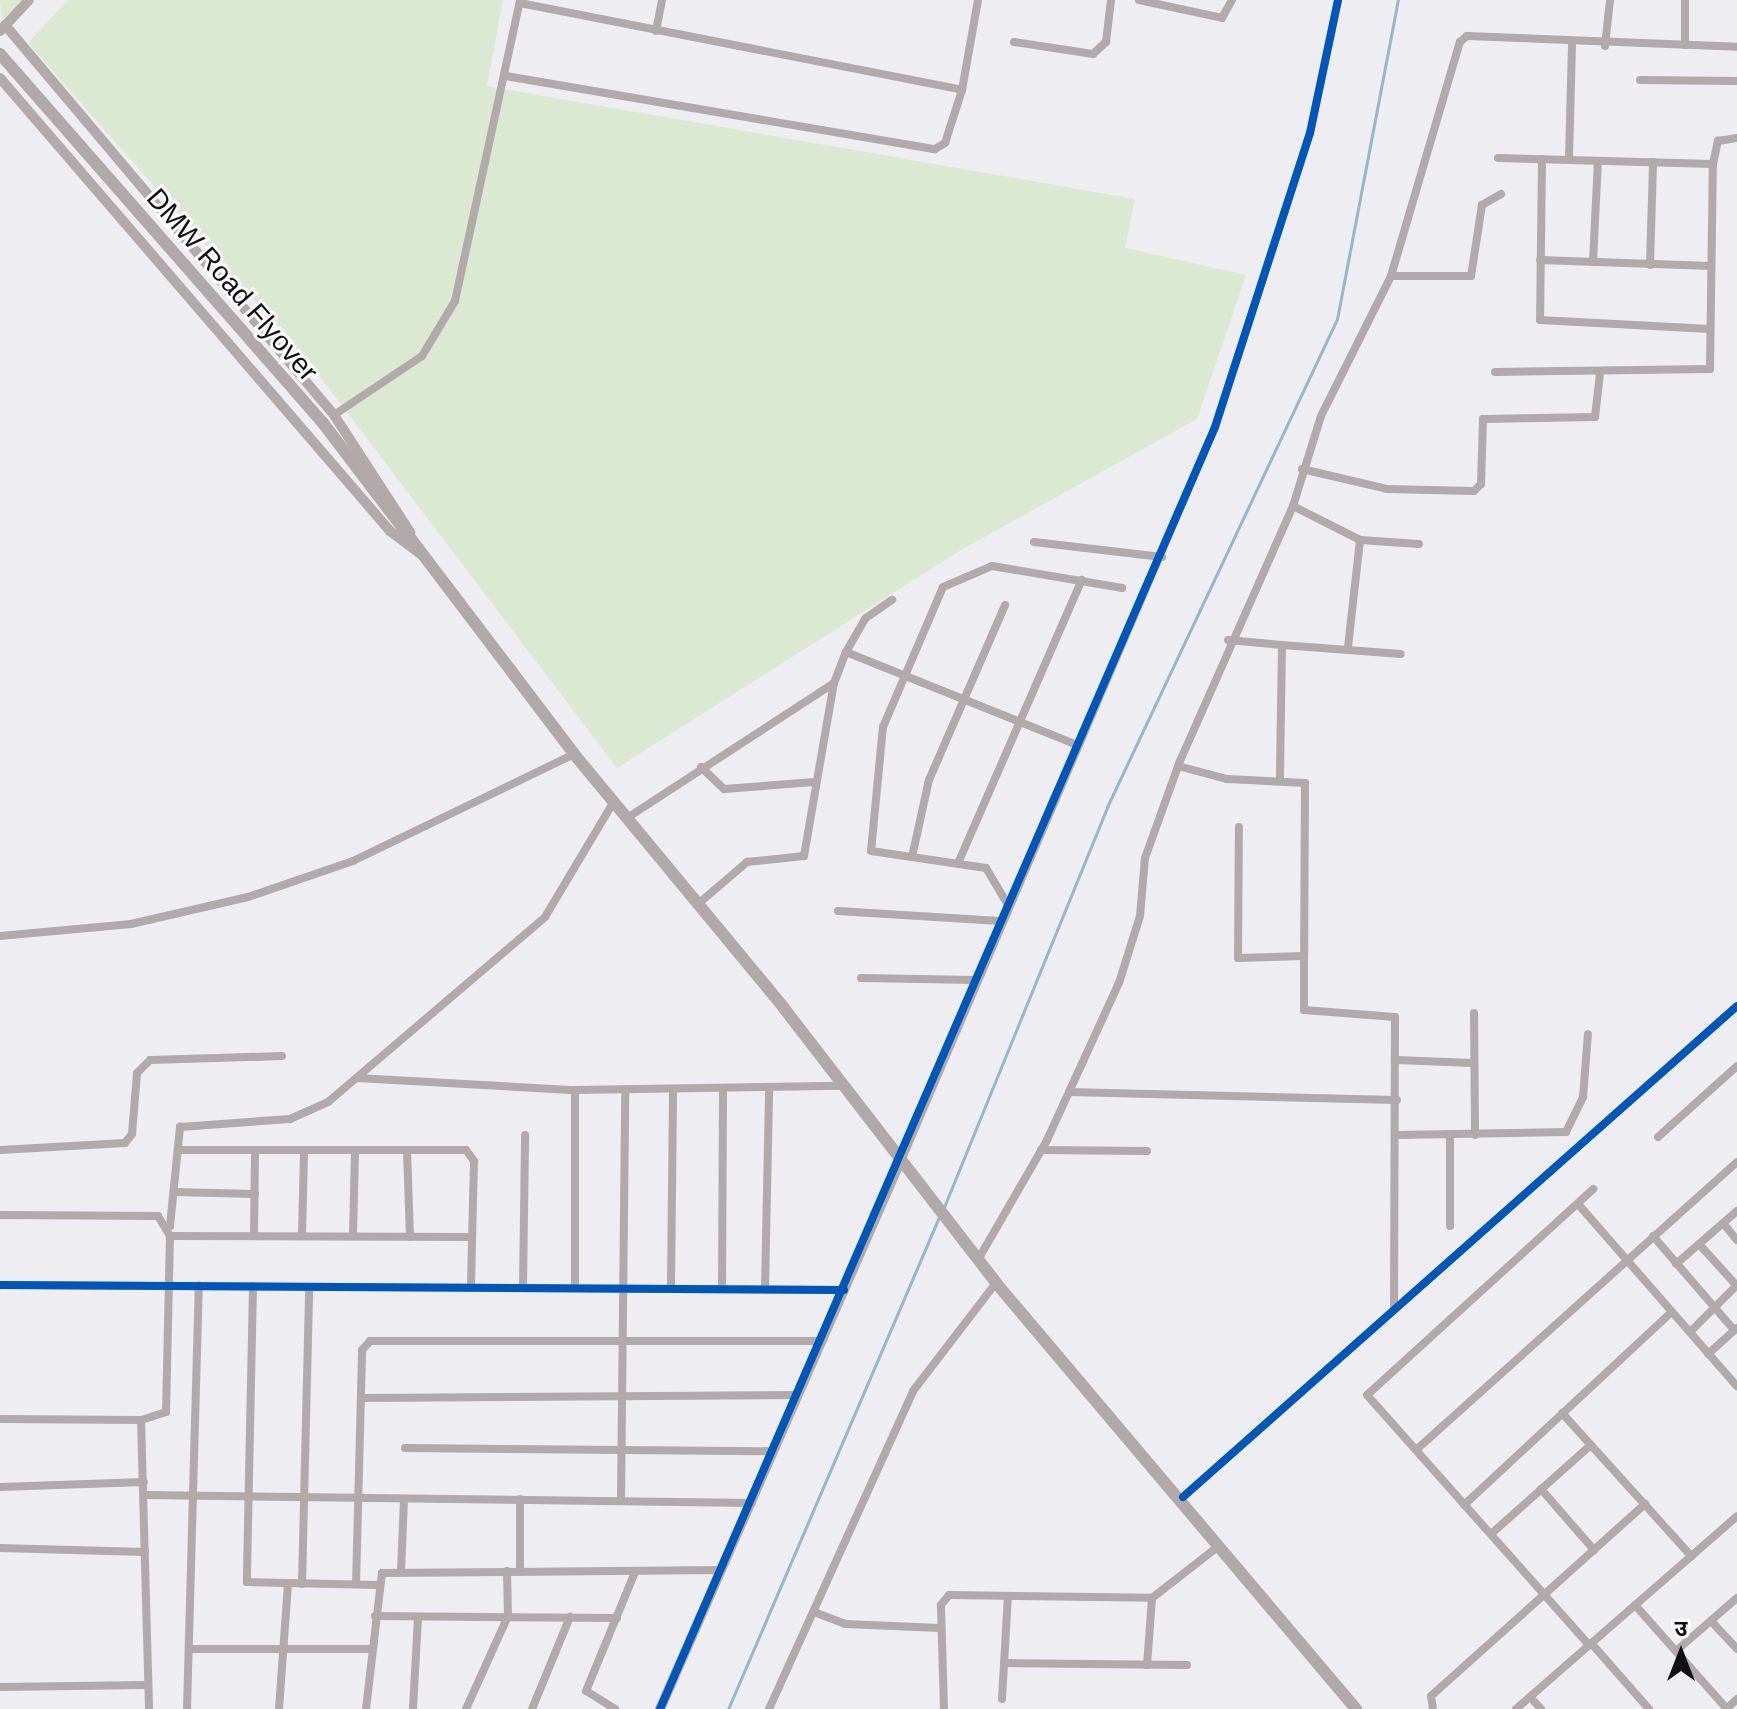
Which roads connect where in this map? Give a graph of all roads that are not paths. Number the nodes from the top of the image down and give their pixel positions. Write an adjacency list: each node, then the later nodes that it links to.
1 (29, 0): 11 (street)
2 (662, 0): 12 (street)
3 (978, 0): 23 (street)
4 (1111, 0): 13 (street)
5 (1139, 0): 6 (street)
6 (1232, 0)
7 (1338, 0): 47 (street)
8 (1610, 0): 16 (street)
9 (1685, 0): 15 (street)
10 (520, 1): 12 (street); 19 (street)
11 (2, 28): 40 (street)
12 (656, 31): 23 (street)
13 (1014, 42)
14 (1572, 45): 16 (street); 27 (street); 36 (street)
15 (1685, 45): 16 (street); 17 (street)
16 (1605, 46)
17 (1737, 47)
18 (0, 54): 46 (main road, DMW Road Flyover)
19 (506, 76): 23 (street); 40 (street)
20 (0, 78): 46 (street)
21 (1640, 80): 22 (street)
22 (1737, 81)
23 (962, 90)
24 (1737, 138): 30 (street)
25 (1498, 158): 26 (street)
26 (1542, 159): 27 (street); 32 (street)
27 (1569, 159): 28 (street)
28 (1598, 161): 29 (street); 33 (street)
29 (1653, 162): 30 (street); 34 (street)
30 (1713, 164): 35 (street)
31 (1501, 194): 36 (street)
32 (1540, 260): 33 (street); 37 (street)
33 (1593, 262): 34 (street)
34 (1650, 265): 35 (street)
35 (1711, 266): 37 (street)
36 (1391, 276): 41 (street)
37 (1710, 329): 39 (street)
38 (1495, 372): 39 (street)
39 (1600, 373): 41 (street)
40 (334, 415): 46 (street)
41 (1302, 469): 42 (street)
42 (1293, 506): 43 (street); 52 (street)
43 (1360, 540): 45 (street); 54 (street)
44 (1034, 542): 47 (street)
45 (1419, 544)
46 (421, 554): 62 (main road, DMW Road Flyover)
47 (1162, 557): 61 (street)
48 (1082, 580): 49 (street); 57 (street); 60 (street)
49 (1122, 588)
50 (892, 600): 55 (street)
51 (1005, 605): 59 (street)
52 (1228, 640): 53 (street); 63 (street)
53 (1282, 645): 54 (street); 65 (street)
54 (1348, 647): 56 (street)
55 (846, 652): 57 (street); 58 (street)
56 (1401, 654)
57 (905, 675): 59 (street); 70 (street)
58 (834, 683): 64 (street); 66 (street)
59 (964, 698): 60 (street); 70 (street)
60 (1022, 718): 61 (street); 71 (street)
61 (1075, 744): 73 (street)
62 (574, 754): 67 (main road, DMW Road Flyover); 76 (street)
63 (1178, 766): 65 (street); 94 (street)
64 (701, 767): 66 (street); 68 (street)
65 (1280, 779): 77 (street)
66 (815, 782): 72 (street)
67 (613, 803): 68 (main road, DMW Road Flyover); 87 (street)
68 (627, 818): 72 (main road, DMW Road Flyover)
69 (1239, 827): 77 (street)
70 (912, 857): 71 (street)
71 (959, 861): 73 (street)
72 (698, 904): 88 (main road, DMW Road Flyover)
73 (1008, 905): 75 (street)
74 (838, 911): 75 (street)
75 (1000, 921): 79 (street)
76 (0, 936)
77 (1304, 956): 84 (street)
78 (861, 978): 79 (street)
79 (976, 980): 109 (street)
80 (1737, 1006): 148 (street)
81 (1474, 1013): 85 (street)
82 (1588, 1034): 99 (street)
83 (282, 1056): 101 (street)
84 (1396, 1060): 85 (street); 95 (street)
85 (1473, 1063): 99 (street)
86 (1737, 1066): 100 (street)
87 (357, 1078): 91 (street); 102 (street)
88 (843, 1086): 89 (street); 109 (main road, DMW Road Flyover)
89 (769, 1088): 90 (street); 145 (street)
90 (723, 1089): 93 (street); 144 (street)
91 (575, 1090): 92 (street); 139 (street)
92 (625, 1090): 93 (street); 140 (street)
93 (673, 1090): 141 (street)
94 (1069, 1092): 95 (street); 103 (street)
95 (1397, 1100): 97 (street)
96 (525, 1135): 143 (street)
97 (1397, 1135): 98 (street); 148 (street)
98 (1450, 1135): 99 (street); 119 (street)
99 (1475, 1135)
100 (1658, 1137)
101 (0, 1150)
102 (178, 1150): 104 (street); 112 (street)
103 (1041, 1150): 106 (street); 129 (street)
104 (255, 1151): 107 (street); 113 (street)
105 (407, 1151): 108 (street); 125 (street); 126 (street)
106 (1147, 1151)
107 (304, 1152): 108 (street); 121 (street)
108 (355, 1152): 122 (street)
109 (900, 1162): 129 (main road, DMW Road Flyover); 146 (street)
110 (1737, 1162): 124 (street)
111 (1593, 1189): 114 (street)
112 (174, 1192): 113 (street); 118 (street)
113 (255, 1194): 120 (street)
114 (1578, 1204): 130 (street); 167 (street)
115 (1737, 1211): 117 (street)
116 (0, 1215): 118 (street)
117 (1723, 1223): 127 (street); 128 (street)
118 (170, 1226): 123 (street)
119 (1450, 1226)
120 (254, 1234): 121 (street); 123 (street)
121 (302, 1235): 122 (street)
122 (353, 1235): 125 (street)
123 (170, 1236): 133 (street)
124 (1653, 1236): 130 (street); 131 (street)
125 (410, 1237): 126 (street)
126 (472, 1237): 138 (street)
127 (1737, 1240)
128 (1699, 1244): 131 (street); 136 (street)
129 (974, 1253): 132 (main road, DMW Road Flyover)
130 (1626, 1259): 149 (street); 167 (street)
131 (1676, 1264): 147 (street)
132 (996, 1283): 176 (main road, DMW Road Flyover); 205 (street)
133 (170, 1284): 134 (street); 135 (street); 163 (street)
134 (0, 1285)
135 (199, 1285): 137 (street); 173 (street)
136 (1737, 1285): 147 (street)
137 (253, 1286): 142 (street); 174 (street)
138 (471, 1286): 142 (street); 143 (street)
139 (575, 1286): 140 (street); 143 (street)
140 (624, 1286): 141 (street); 152 (street)
141 (671, 1286): 144 (street)
142 (309, 1287): 177 (street)
143 (523, 1287)
144 (722, 1287): 145 (street)
145 (765, 1287): 146 (street)
146 (844, 1290): 153 (street)
147 (1716, 1308): 150 (street); 151 (street)
148 (1394, 1309): 176 (street)
149 (1672, 1312): 151 (street); 161 (street)
150 (1736, 1329): 154 (street)
151 (1690, 1332): 154 (street)
152 (623, 1341): 153 (street); 159 (street); 160 (street)
153 (822, 1341): 158 (street)
154 (1708, 1354): 156 (street)
155 (1737, 1370): 156 (street)
156 (1729, 1377): 157 (street)
157 (1737, 1386)
158 (797, 1395): 159 (street); 168 (street)
159 (622, 1396): 160 (street); 166 (street)
160 (362, 1398): 175 (street)
161 (1562, 1413): 164 (street); 183 (street)
162 (0, 1419): 163 (street)
163 (141, 1420): 169 (street)
164 (1591, 1445): 171 (street); 182 (street)
165 (405, 1448): 166 (street)
166 (621, 1449): 168 (street); 180 (street)
167 (1416, 1450): 183 (street)
168 (773, 1451): 181 (street)
169 (144, 1482): 170 (street); 172 (street)
170 (0, 1487)
171 (1541, 1489): 185 (street); 188 (street)
172 (145, 1495): 173 (street); 189 (street)
173 (196, 1496): 174 (street); 214 (street)
174 (252, 1497): 177 (street); 196 (street)
175 (360, 1497): 177 (street); 178 (street); 198 (street)
176 (1183, 1497): 186 (main road, DMW Road Flyover)
177 (302, 1498): 197 (street)
178 (404, 1499): 179 (street); 192 (street)
179 (520, 1499): 180 (street); 194 (street)
180 (621, 1499): 181 (street)
181 (752, 1503): 191 (street)
182 (1645, 1504): 188 (street); 190 (street)
183 (1464, 1505): 185 (street)
184 (1737, 1516): 190 (street)
185 (1491, 1534): 200 (street)
186 (1221, 1544): 202 (street); 238 (main road, DMW Road Flyover)
187 (0, 1548): 189 (street)
188 (1594, 1550): 200 (street)
189 (145, 1552): 222 (street)
190 (1691, 1556): 204 (street)
191 (721, 1570): 195 (street); 235 (street)
192 (401, 1571): 193 (street); 199 (street)
193 (507, 1571): 194 (street); 207 (street)
194 (520, 1572): 195 (street)
195 (635, 1572): 210 (street)
196 (288, 1584): 197 (street); 218 (street)
197 (302, 1584): 198 (street)
198 (356, 1584): 199 (street)
199 (378, 1585): 206 (street)
200 (1544, 1595): 213 (street); 239 (street)
201 (1008, 1596): 202 (street); 212 (street); 219 (street)
202 (1152, 1598): 220 (street)
203 (1737, 1598): 211 (street)
204 (1635, 1605): 213 (street); 217 (street)
205 (814, 1612): 212 (street); 236 (street)
206 (375, 1616): 208 (street); 215 (street)
207 (508, 1616): 208 (street); 209 (street); 232 (street)
208 (418, 1617): 231 (street)
209 (570, 1617): 210 (street); 233 (street)
210 (617, 1618): 234 (street)
211 (1711, 1621): 216 (street); 217 (street)
212 (940, 1628): 237 (street)
213 (1590, 1644): 224 (street); 242 (street)
214 (190, 1649): 218 (street); 228 (street)
215 (372, 1649): 218 (street); 230 (street)
216 (1737, 1649)
217 (1676, 1651): 243 (street)
218 (285, 1652): 229 (street)
219 (1004, 1663): 220 (street); 225 (street)
220 (1147, 1665): 221 (street)
221 (1187, 1665)
222 (146, 1685): 223 (street); 227 (street)
223 (0, 1687)
224 (1530, 1697): 240 (street); 241 (street)
225 (1002, 1699)
226 (1737, 1699): 243 (street)
227 (149, 1709)
228 (187, 1709)
229 (279, 1709)
230 (366, 1709)
231 (413, 1709)
232 (466, 1709)
233 (532, 1709)
234 (615, 1709)
235 (660, 1709)
236 (769, 1709)
237 (944, 1709)
238 (1356, 1709)
239 (1433, 1709)
240 (1516, 1709)
241 (1541, 1709)
242 (1649, 1709)
243 (1726, 1709)

